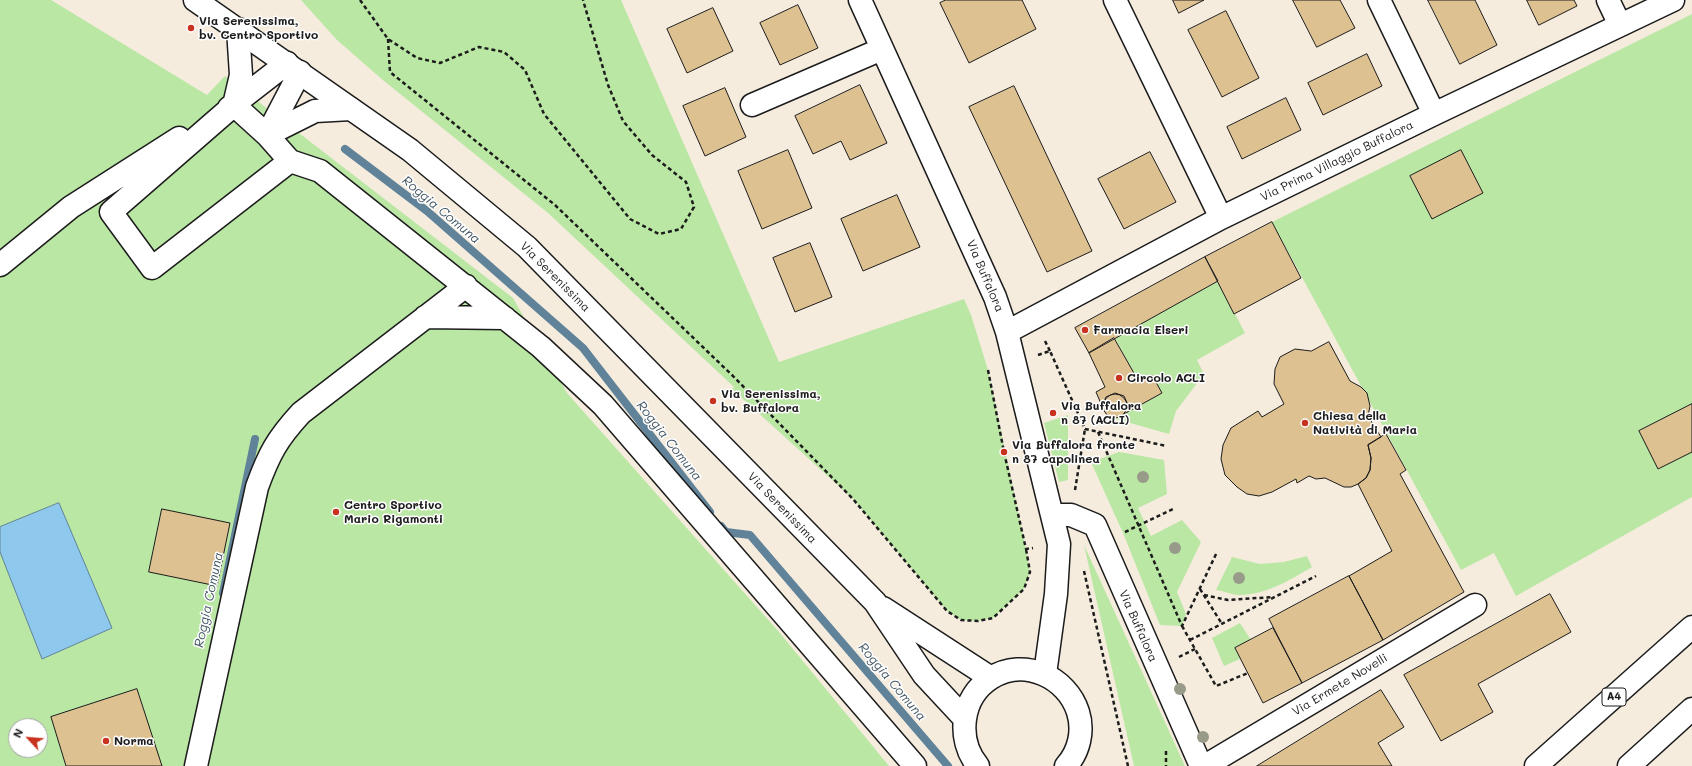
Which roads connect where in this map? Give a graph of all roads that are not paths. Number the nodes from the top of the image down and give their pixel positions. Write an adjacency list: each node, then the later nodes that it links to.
1 (195, 0): 8 (main road, Via Serenissima)
2 (860, 0): 9 (main road, Via Buffalora)
3 (1115, 0): 17 (main road)
4 (1379, 0): 14 (main road)
5 (1608, 0): 7 (main road)
6 (1673, 0): 7 (main road, Via Prima Villaggio Buffalora)
7 (1620, 25): 14 (main road, Via Prima Villaggio Buffalora)
8 (238, 29): 10 (main road, Via Serenissima); 11 (main road)
9 (882, 49): 12 (main road); 22 (main road, Via Buffalora)
10 (293, 67): 11 (main road); 13 (main road, Via Serenissima); 15 (main road)
11 (234, 105): 15 (main road); 16 (main road); 18 (main road)
12 (752, 105)
13 (352, 109): 15 (main road); 24 (main road, Via Serenissima)
14 (1434, 114): 17 (main road, Via Prima Villaggio Buffalora)
15 (266, 135): 16 (main road)
16 (290, 161): 19 (main road)
17 (1221, 218): 22 (main road, Via Prima Villaggio Buffalora)
18 (0, 265)
19 (466, 286): 20 (main road); 21 (main road)
20 (425, 317): 21 (main road); 32 (main road)
21 (505, 318): 33 (main road)
22 (1007, 332): 23 (main road, Via Buffalora)
23 (1062, 515): 27 (main road, Via Buffalora); 35 (main road, Via Buffalora)
24 (875, 602): 28 (main road, Via Serenissima); 30 (main road, Via Serenissima)
25 (1475, 605): 36 (main road, Via Ermete Novelli)
26 (1692, 627): 37 (main road, A4)
27 (1046, 674): 28 (main road); 31 (main road)
28 (991, 678): 30 (main road)
29 (1692, 709): 38 (main road)
30 (964, 718): 34 (main road)
31 (1071, 764)
32 (196, 766)
33 (914, 766)
34 (978, 766)
35 (1201, 766)
36 (1205, 766)
37 (1536, 766)
38 (1628, 766)

